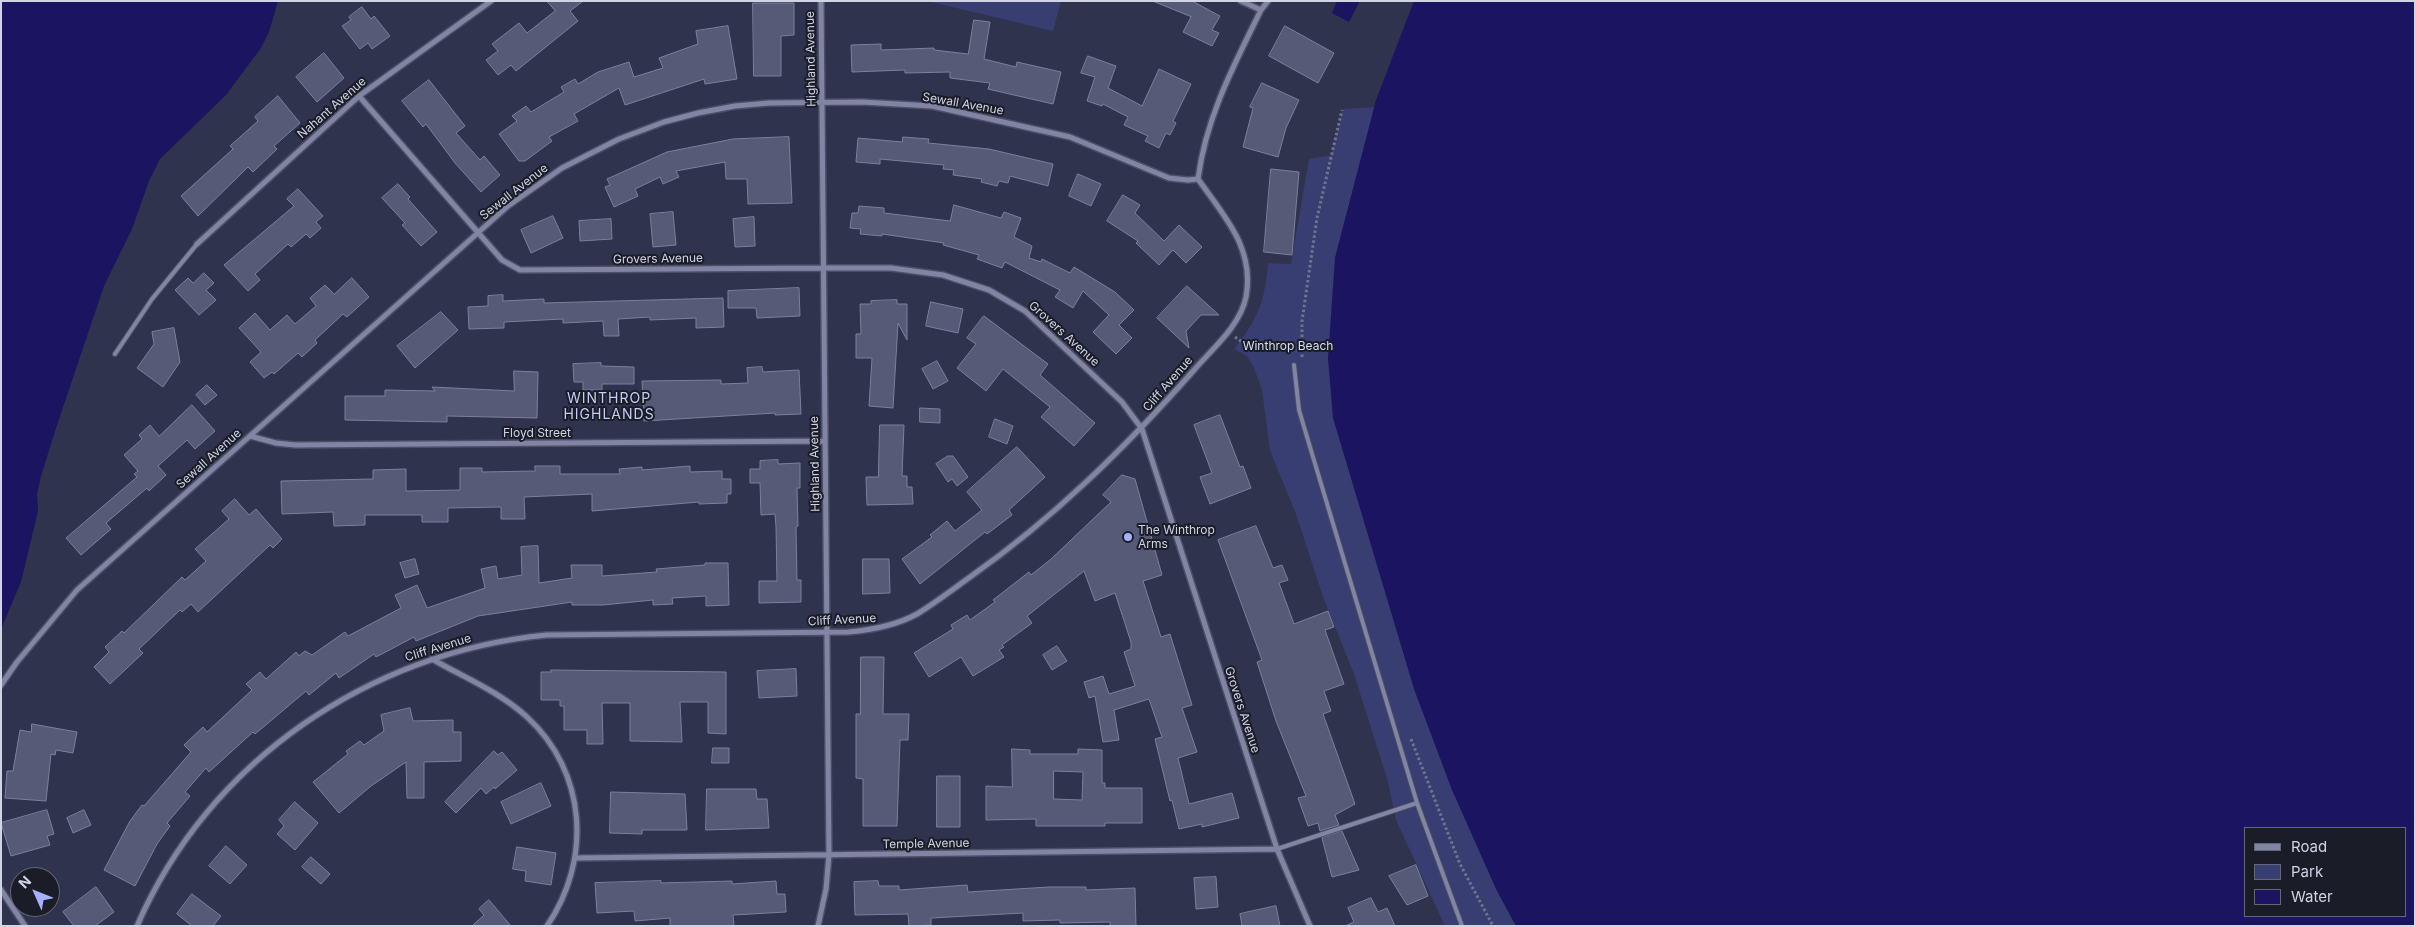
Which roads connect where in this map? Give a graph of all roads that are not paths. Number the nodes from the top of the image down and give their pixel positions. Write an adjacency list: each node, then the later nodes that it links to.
1 (491, 1): 6 (street, Nahant Avenue)
2 (821, 1): 7 (street, Highland Avenue)
3 (1241, 1): 5 (street)
4 (1268, 1): 5 (street)
5 (1261, 10): 8 (street)
6 (359, 96): 9 (street, Grovers Avenue); 10 (street, Nahant Avenue)
7 (822, 102): 8 (street, Sewall Avenue); 9 (street, Sewall Avenue); 11 (street, Highland Avenue)
8 (1198, 179): 14 (street, Cliff Avenue)
9 (479, 233): 11 (street, Grovers Avenue); 15 (street, Sewall Avenue)
10 (198, 244): 12 (lane)
11 (823, 268): 14 (street, Grovers Avenue); 16 (street, Highland Avenue)
12 (116, 354)
13 (1294, 365): 20 (lane)
14 (1142, 429): 17 (street, Cliff Avenue); 21 (street, Grovers Avenue)
15 (250, 436): 16 (street, Floyd Street); 19 (street, Sewall Avenue)
16 (825, 441): 17 (street, Highland Avenue)
17 (827, 632): 18 (street, Cliff Avenue); 22 (street, Highland Avenue)
18 (432, 659): 23 (street); 26 (street, Cliff Avenue)
19 (1, 685)
20 (1417, 803): 21 (lane); 30 (lane)
21 (1277, 849): 22 (street, Temple Avenue); 29 (street, Grovers Avenue)
22 (829, 855): 23 (street, Temple Avenue); 28 (street, Highland Avenue)
23 (576, 858): 27 (street)
24 (1, 890): 25 (street)
25 (26, 926)
26 (137, 926)
27 (547, 926)
28 (818, 926)
29 (1310, 926)
30 (1462, 926)

